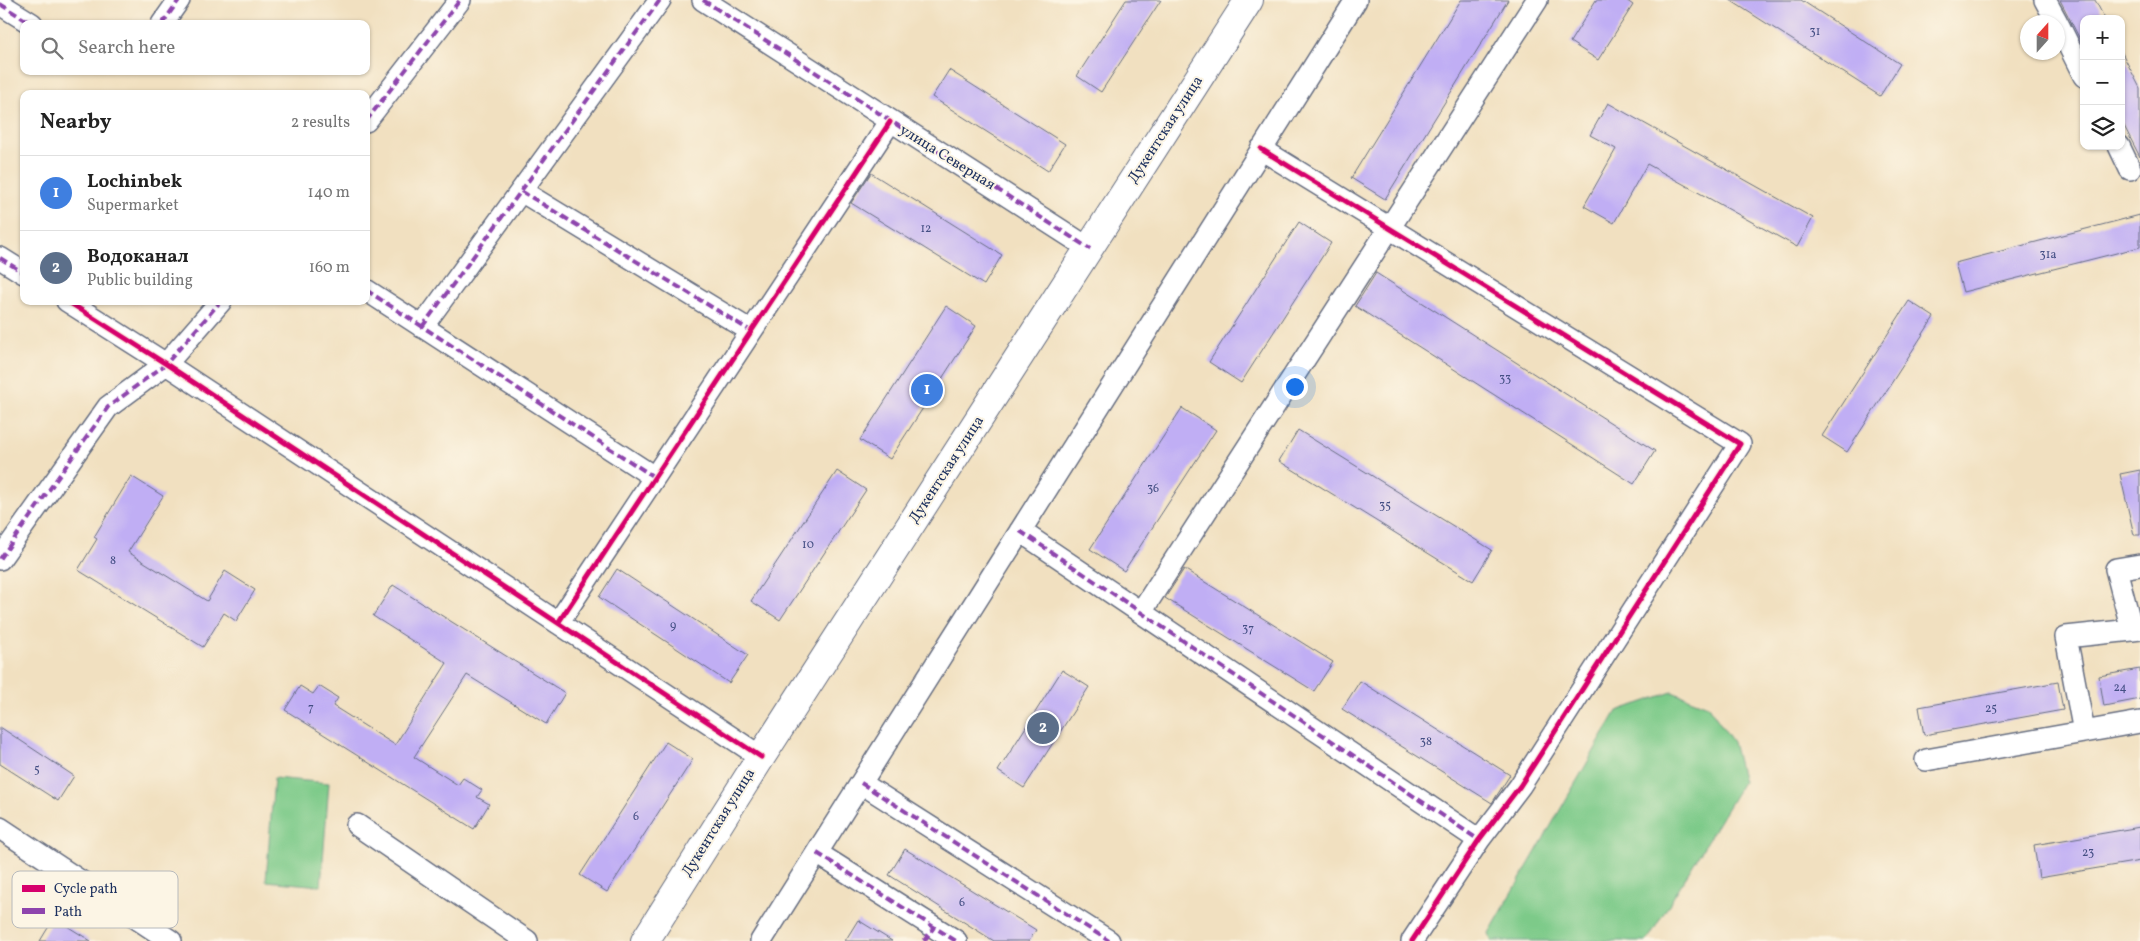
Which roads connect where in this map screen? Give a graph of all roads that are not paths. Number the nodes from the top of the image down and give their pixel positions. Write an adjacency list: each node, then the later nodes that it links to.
1 (179, 0): 12 (street)
2 (460, 0): 15 (street)
3 (660, 0): 20 (street)
4 (703, 0): 16 (street, улица Северная)
5 (1249, 0): 22 (main road, Дукентская улица)
6 (1356, 0): 17 (street)
7 (1536, 0): 21 (street)
8 (2046, 0): 10 (street)
9 (0, 4): 11 (street)
10 (2053, 15)
11 (26, 20)
12 (165, 20)
13 (2065, 39): 14 (street)
14 (2080, 68)
15 (370, 116)
16 (890, 122): 22 (street, улица Северная); 29 (street)
17 (1261, 149): 21 (street); 32 (street)
18 (2121, 150): 19 (street)
19 (2130, 169)
20 (521, 191): 28 (street); 29 (street)
21 (1389, 229): 35 (street); 45 (street)
22 (1090, 249): 40 (main road, Дукентская улица)
23 (0, 258): 24 (street)
24 (20, 270)
25 (370, 293): 28 (street)
26 (73, 305): 30 (street)
27 (218, 305): 30 (street)
28 (422, 326): 31 (street)
29 (751, 331): 31 (street)
30 (166, 364): 33 (street); 36 (street)
31 (654, 477): 36 (street)
32 (1020, 531): 35 (street); 42 (street)
33 (0, 559)
34 (2140, 565): 37 (street)
35 (1141, 612): 45 (street)
36 (558, 623): 40 (street)
37 (2136, 630): 39 (street)
38 (2140, 722): 39 (street)
39 (2084, 732): 41 (street)
40 (761, 757): 52 (main road, Дукентская улица)
41 (1926, 760)
42 (862, 783): 46 (street); 55 (street)
43 (357, 825): 51 (street)
44 (0, 828): 47 (street)
45 (1480, 840): 56 (street)
46 (817, 853): 49 (street); 53 (street)
47 (65, 871)
48 (151, 928): 50 (street)
49 (929, 934): 54 (street)
50 (171, 941)
51 (527, 941)
52 (645, 941)
53 (761, 941)
54 (956, 941)
55 (1109, 941)
56 (1412, 941)

